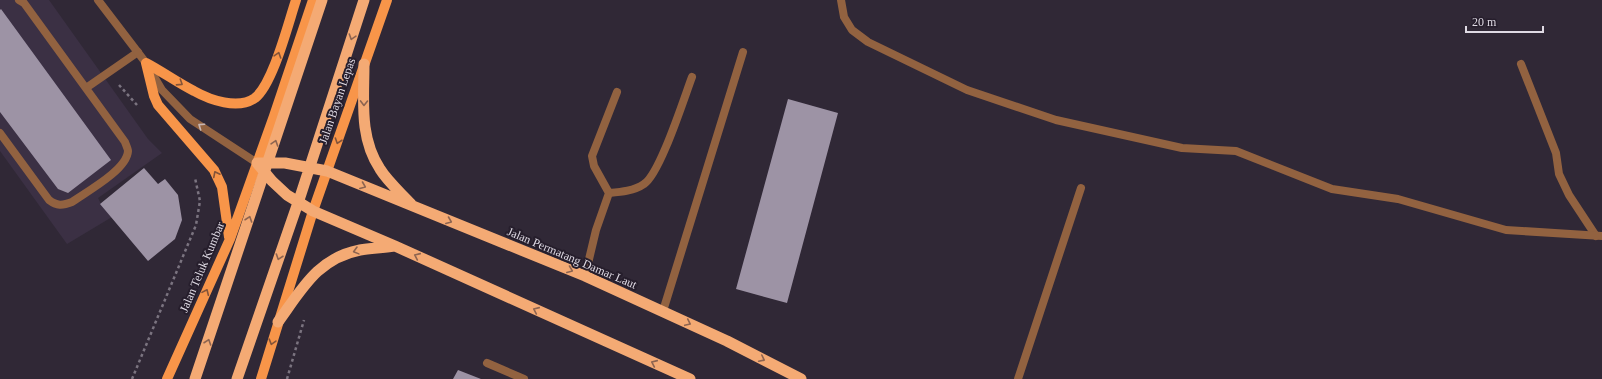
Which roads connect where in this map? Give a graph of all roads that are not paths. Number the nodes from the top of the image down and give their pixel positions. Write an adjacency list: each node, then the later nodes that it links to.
1 (19, 0): 15 (street)
2 (98, 0): 9 (street)
3 (296, 0): 11 (main road, one-way to 3)
4 (312, 0): 18 (main road)
5 (322, 0): 32 (highway, one-way to 5)
6 (364, 0): 33 (highway, Jalan Bayan Lepas, one-way to 33)
7 (387, 0): 12 (main road, Jalan Bayan Lepas)
8 (841, 0): 24 (street)
9 (138, 52): 11 (street); 15 (street)
10 (744, 52): 28 (street)
11 (146, 63): 18 (street, one-way to 11); 25 (main road, one-way to 11)
12 (364, 64): 19 (main road, Jalan Bayan Lepas, one-way to 19); 22 (highway, one-way to 22)
13 (1522, 64): 24 (street)
14 (692, 77): 21 (street)
15 (86, 88): 17 (street)
16 (618, 92): 21 (street)
17 (0, 133)
18 (257, 163): 19 (highway, Jalan Permatang Damar Laut); 23 (highway); 25 (main road, Jalan Teluk Kumbar)
19 (327, 171): 22 (highway, Jalan Permatang Damar Laut, one-way to 22); 23 (main road, Jalan Bayan Lepas)
20 (1081, 188): 38 (street)
21 (609, 193): 27 (street)
22 (413, 206): 27 (highway, Jalan Permatang Damar Laut, one-way to 27)
23 (313, 211): 26 (highway); 29 (main road)
24 (1599, 236)
25 (230, 239): 31 (main road, Jalan Teluk Kumbar, one-way to 25)
26 (395, 246): 29 (highway, one-way to 29); 36 (highway, one-way to 26)
27 (585, 276): 28 (highway, Jalan Permatang Damar Laut)
28 (662, 311): 37 (highway, Jalan Permatang Damar Laut, one-way to 37)
29 (278, 322): 34 (main road, one-way to 34)
30 (487, 363): 35 (street)
31 (167, 379)
32 (195, 379)
33 (237, 379)
34 (261, 379)
35 (524, 379)
36 (690, 379)
37 (801, 379)
38 (1018, 379)

